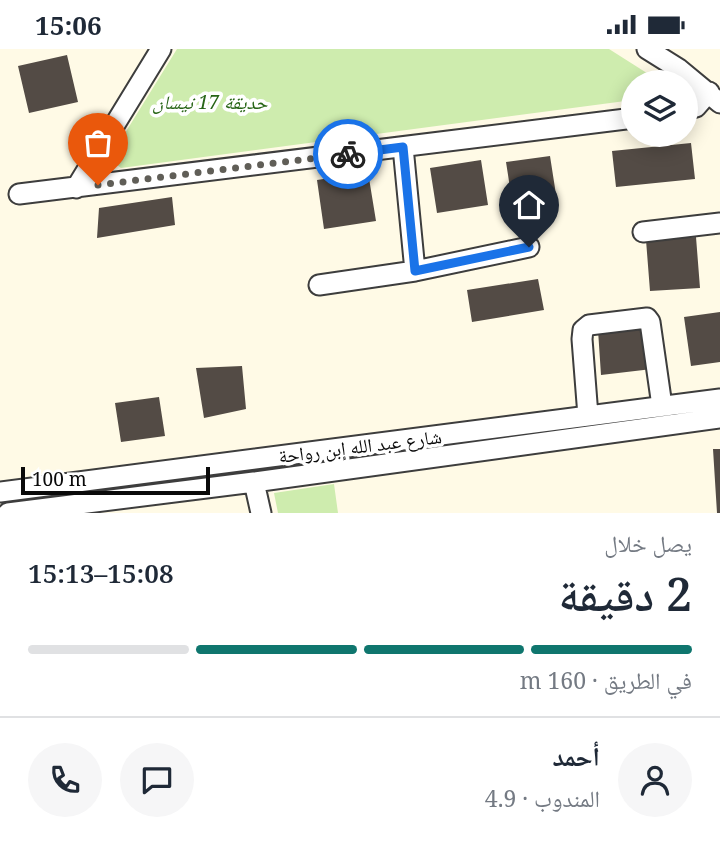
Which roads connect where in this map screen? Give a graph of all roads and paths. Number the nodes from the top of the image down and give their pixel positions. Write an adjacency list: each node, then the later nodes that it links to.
1 (161, 49): 7 (street)
2 (647, 49): 3 (street)
3 (715, 98): 4 (street)
4 (698, 106)
5 (621, 120): 6 (street)
6 (403, 147): 7 (street); 12 (street)
7 (76, 188): 8 (street)
8 (19, 194)
9 (720, 223): 10 (street)
10 (643, 232)
11 (529, 247): 12 (street)
12 (415, 271): 13 (street)
13 (319, 285)
14 (720, 399): 15 (street, شارع عبد الله إبن رواحة)
15 (662, 406): 16 (street, شارع عبد الله إبن رواحة); 16 (street)
16 (588, 416): 19 (street, شارع عبد الله إبن رواحة)
17 (720, 418): 18 (street, شارع عبد الله إبن رواحة)
18 (254, 482): 21 (street, شارع عبد الله إبن رواحة); 23 (street)
19 (50, 486): 20 (street, شارع عبد الله إبن رواحة); 21 (street)
20 (0, 492)
21 (54, 510): 22 (street, شارع عبد الله إبن رواحة)
22 (8, 513)
23 (261, 513)

